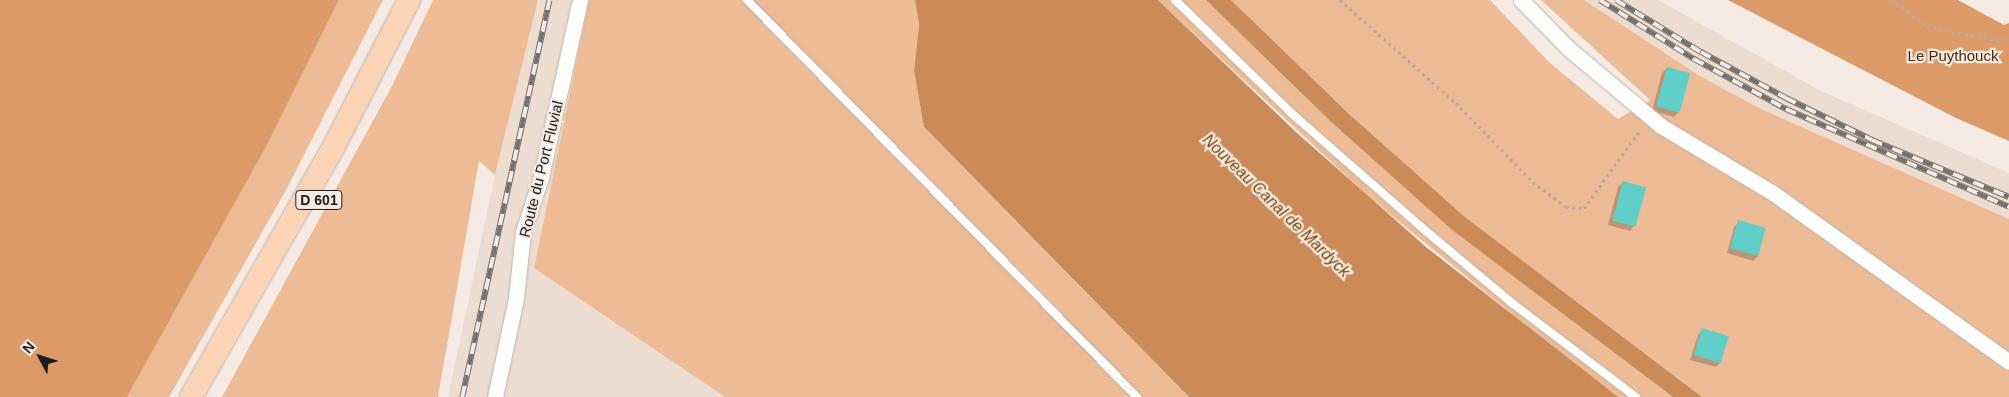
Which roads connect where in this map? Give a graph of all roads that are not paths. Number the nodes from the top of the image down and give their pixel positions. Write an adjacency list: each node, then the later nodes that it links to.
1 (409, 0): 8 (main road, D 601)
2 (423, 0): 9 (main road, D 601)
3 (580, 0): 10 (street, Route du Port Fluvial)
4 (747, 0): 11 (lane)
5 (1175, 0): 12 (lane)
6 (1521, 0): 7 (street)
7 (2009, 362)
8 (191, 397)
9 (209, 397)
10 (495, 397)
11 (1137, 397)
12 (1636, 397)

